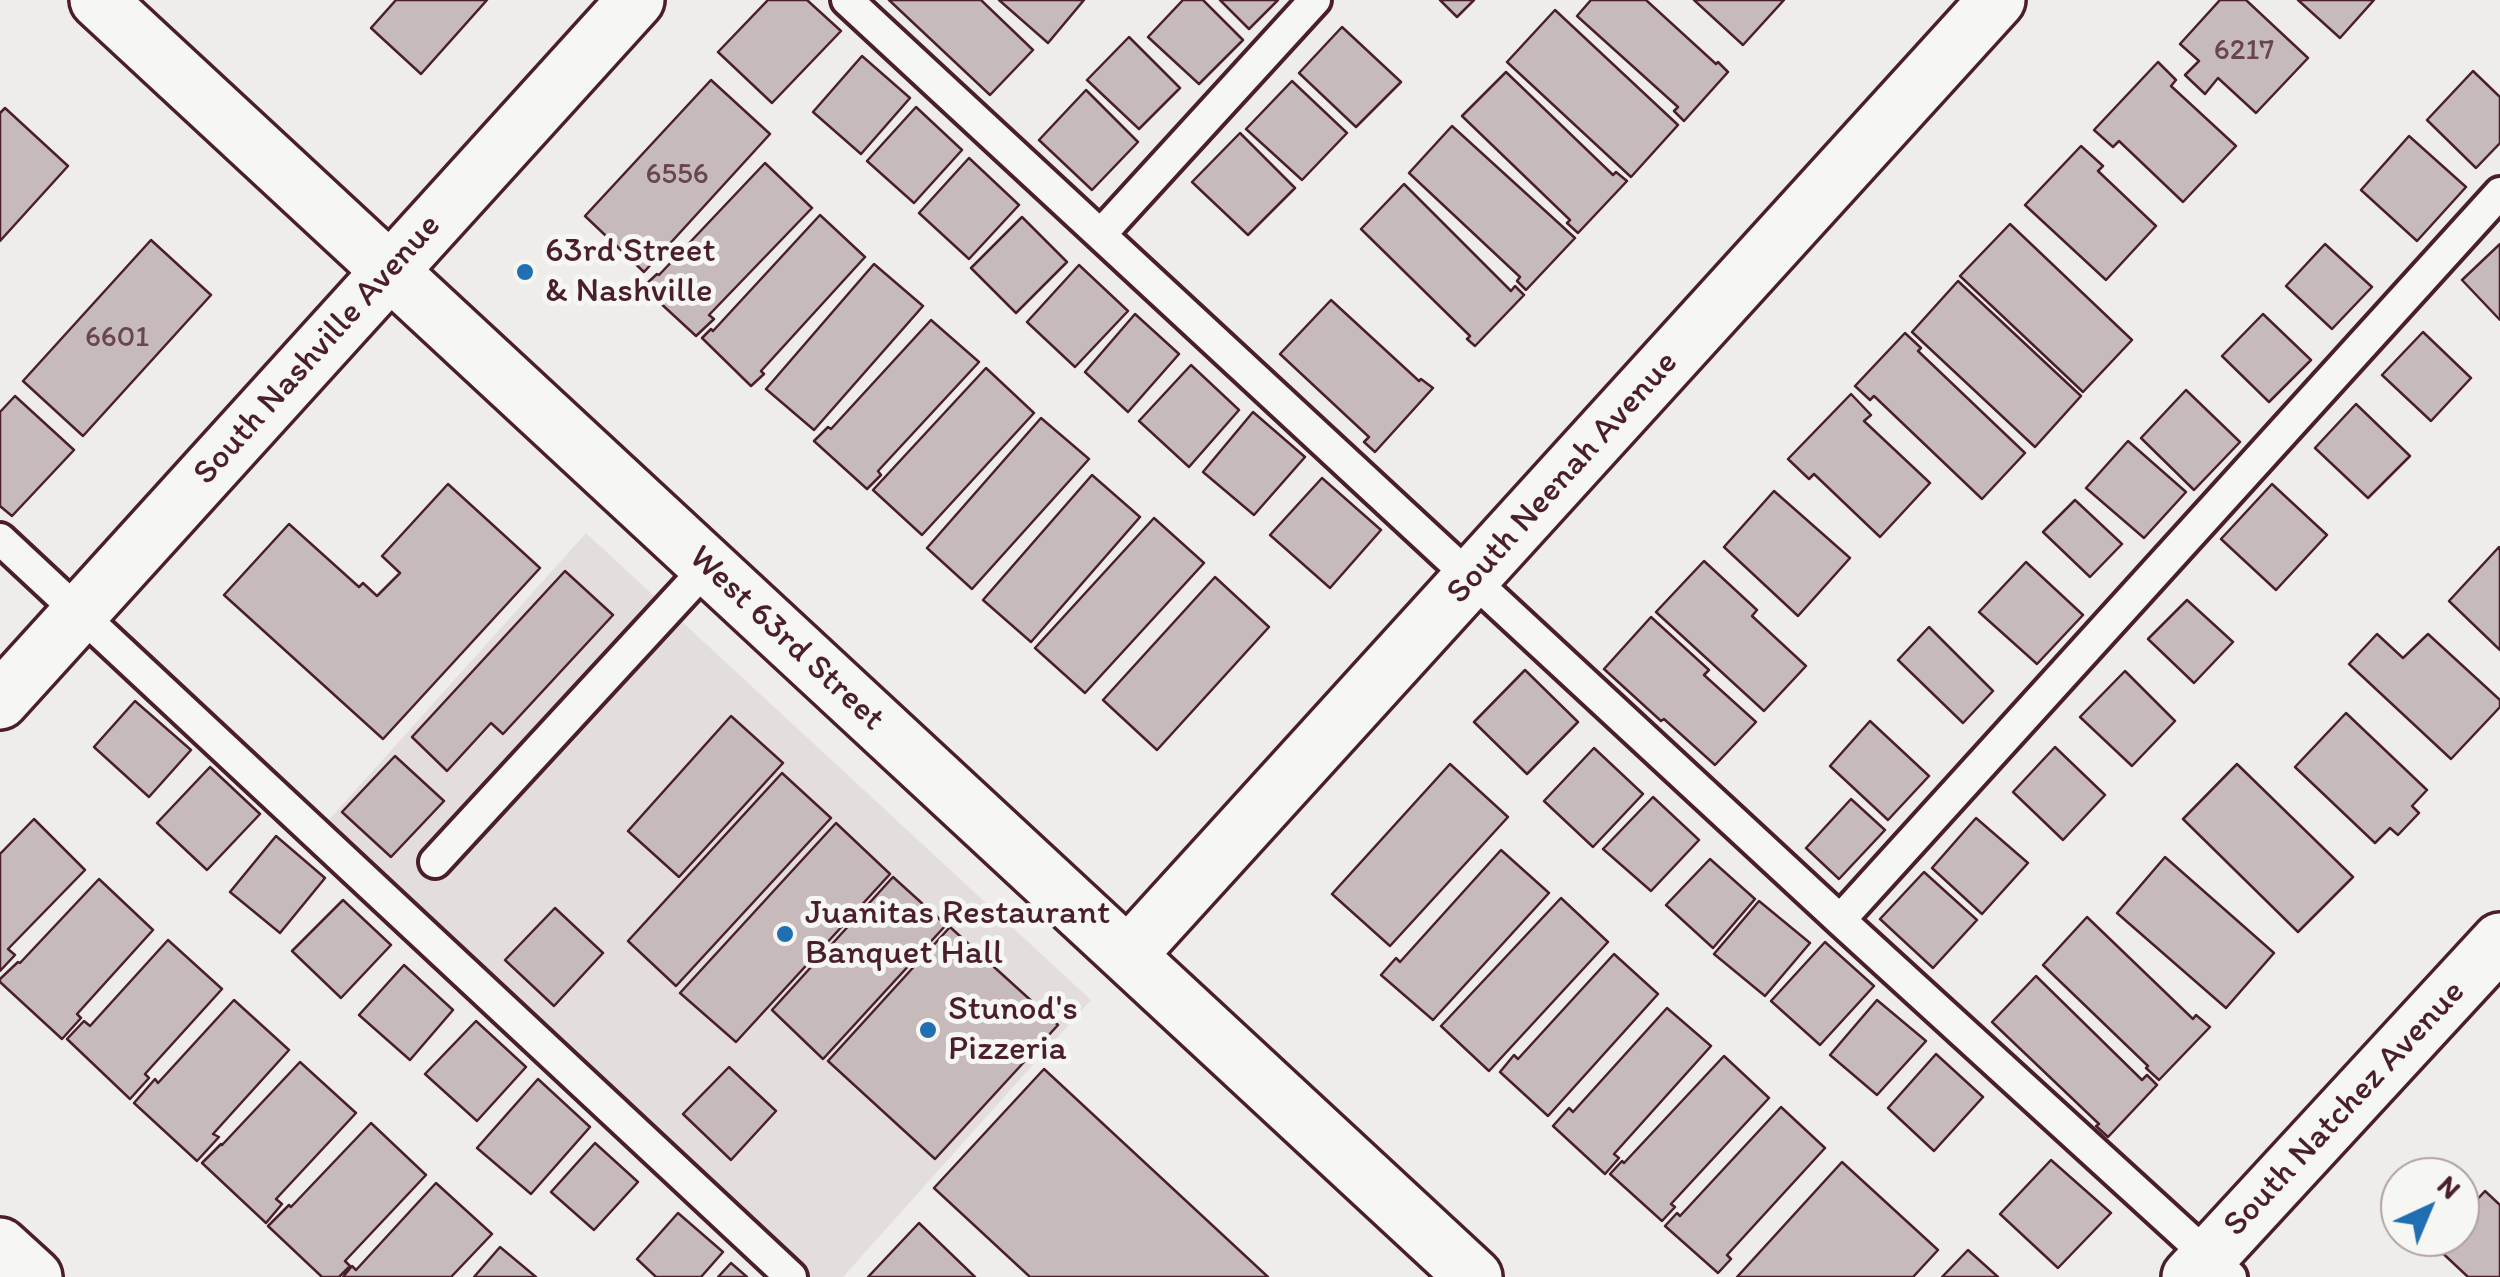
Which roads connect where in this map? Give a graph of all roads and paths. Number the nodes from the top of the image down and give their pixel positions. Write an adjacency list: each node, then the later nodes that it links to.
1 (98, 0): 8 (street, West 63rd Street)
2 (636, 0): 8 (street, South Nashville Avenue)
3 (847, 0): 7 (lane)
4 (1315, 0): 7 (lane)
5 (1998, 0): 11 (street, South Neenah Avenue)
6 (2500, 193): 15 (lane)
7 (1101, 234): 11 (lane)
8 (390, 272): 10 (street, West 63rd Street); 12 (street, South Nashville Avenue)
9 (0, 539): 12 (lane)
10 (708, 566): 14 (lane); 17 (street, West 63rd Street)
11 (1472, 579): 15 (lane); 17 (street, South Neenah Avenue)
12 (79, 613): 13 (street, South Nashville Avenue); 21 (lane)
13 (0, 701)
14 (435, 862)
15 (1840, 920): 19 (lane)
16 (2500, 941): 19 (street, South Natchez Avenue)
17 (1128, 955): 22 (street, West 63rd Street)
18 (0, 1246): 20 (street)
19 (2210, 1270)
20 (34, 1277)
21 (791, 1277)
22 (1474, 1277)

